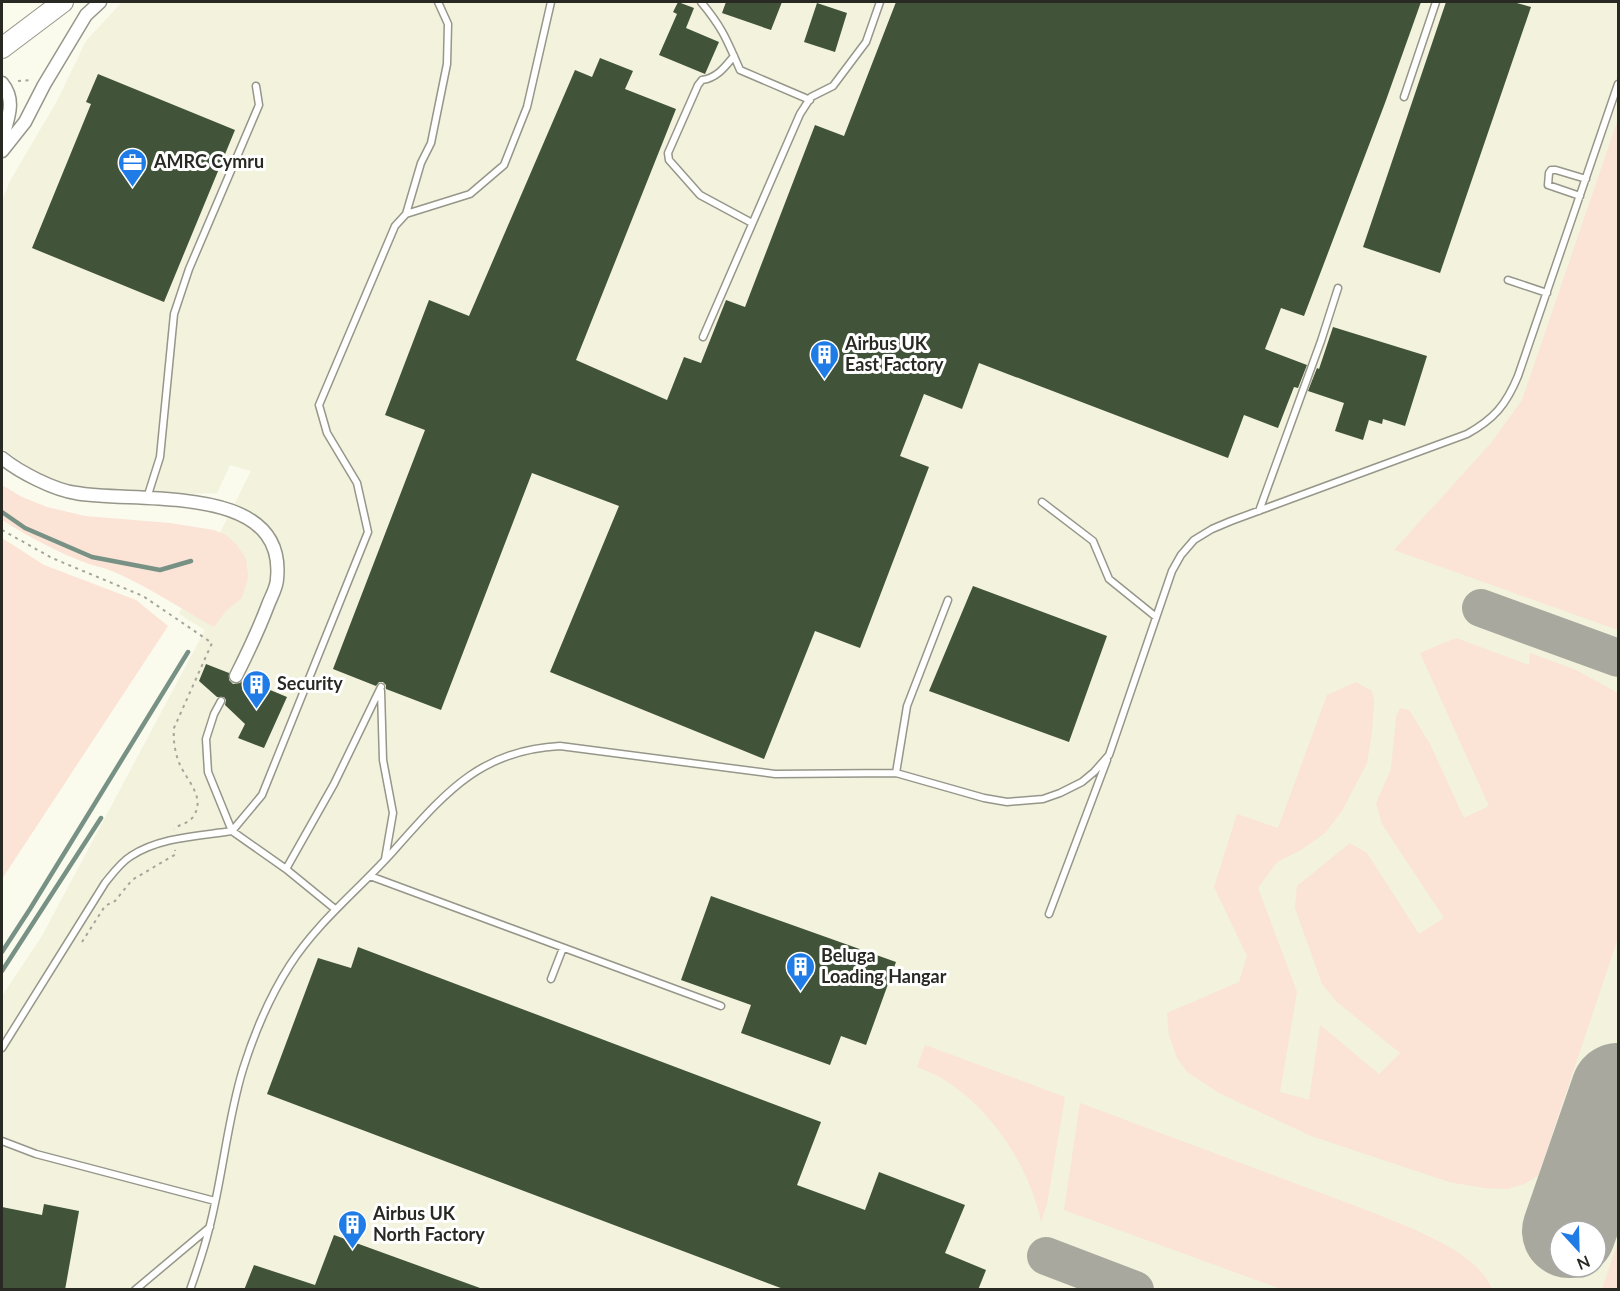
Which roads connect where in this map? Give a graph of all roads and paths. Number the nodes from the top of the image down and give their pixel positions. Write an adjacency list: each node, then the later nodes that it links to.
1 (63, 2): 8 (main road)
2 (100, 2): 11 (street)
3 (438, 2): 20 (lane)
4 (551, 2): 20 (lane)
5 (701, 2): 9 (lane)
6 (880, 2): 15 (lane)
7 (1436, 2): 14 (lane)
8 (2, 48)
9 (734, 56): 15 (lane); 21 (lane)
10 (1618, 84): 18 (lane)
11 (44, 85): 12 (path); 17 (street)
12 (4, 86): 16 (street)
13 (256, 86): 27 (lane)
14 (1404, 97)
15 (810, 100): 21 (lane)
16 (2, 139)
17 (2, 151)
18 (1586, 179): 19 (lane); 19 (lane)
19 (1580, 196): 24 (lane)
20 (406, 214): 37 (lane)
21 (752, 223): 25 (lane)
22 (1508, 280): 24 (lane)
23 (1338, 288): 29 (lane)
24 (1547, 293): 29 (lane)
25 (703, 337)
26 (2, 458): 27 (street)
27 (147, 499): 33 (street)
28 (1042, 502): 32 (lane)
29 (1259, 511): 32 (lane)
30 (2, 530): 38 (path)
31 (948, 600): 36 (lane)
32 (1156, 617): 35 (lane)
33 (237, 676)
34 (221, 701): 37 (lane)
35 (1109, 756): 36 (lane); 43 (lane)
36 (896, 774): 39 (lane)
37 (232, 831): 38 (lane); 40 (lane)
38 (174, 840): 45 (lane); 45 (path)
39 (385, 860): 40 (lane); 41 (lane)
40 (286, 869): 42 (lane)
41 (370, 876): 42 (lane); 44 (lane)
42 (335, 909): 50 (lane)
43 (1049, 914)
44 (563, 948): 46 (lane); 47 (lane)
45 (64, 949): 48 (lane)
46 (551, 979)
47 (721, 1006)
48 (2, 1048)
49 (2, 1141): 50 (lane)
50 (215, 1201): 51 (lane)
51 (210, 1227): 52 (lane); 53 (lane)
52 (135, 1290)
53 (190, 1290)

